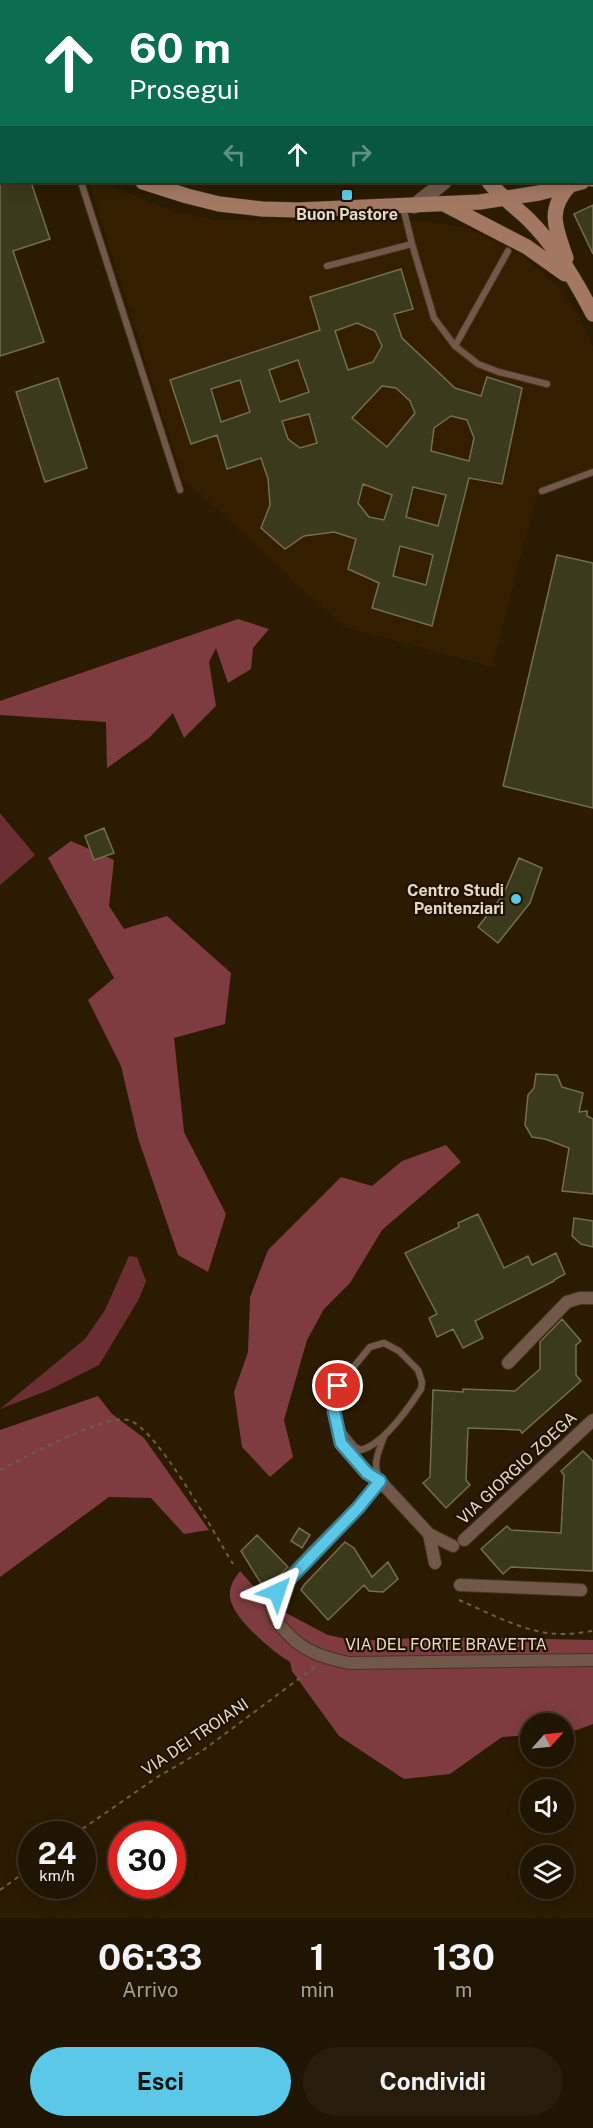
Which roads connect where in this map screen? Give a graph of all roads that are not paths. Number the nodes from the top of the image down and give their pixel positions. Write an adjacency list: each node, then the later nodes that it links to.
1 (81, 183): 17 (lane)
2 (146, 183): 8 (main road)
3 (443, 183): 8 (street)
4 (490, 183): 6 (main road)
5 (576, 183): 6 (main road); 12 (main road)
6 (504, 199): 7 (main road); 12 (main road)
7 (446, 205): 8 (main road); 12 (main road)
8 (409, 206): 9 (lane)
9 (412, 244): 11 (lane); 14 (lane)
10 (508, 251): 14 (lane)
11 (327, 266)
12 (574, 280): 13 (main road)
13 (593, 314)
14 (455, 346): 15 (lane)
15 (547, 384)
16 (593, 472): 18 (lane)
17 (180, 490)
18 (542, 491)
19 (593, 1298): 20 (street)
20 (508, 1363)
21 (593, 1420): 27 (street, VIA GIORGIO ZOEGA)
22 (337, 1425): 23 (lane); 23 (lane); 24 (lane)
23 (384, 1436): 24 (lane)
24 (380, 1481): 25 (lane); 26 (street)
25 (358, 1508): 32 (street, VIA DEL FORTE BRAVETTA)
26 (429, 1534): 28 (street); 29 (street)
27 (464, 1540)
28 (453, 1546)
29 (435, 1563)
30 (460, 1585): 31 (street)
31 (581, 1590)
32 (593, 1660)

